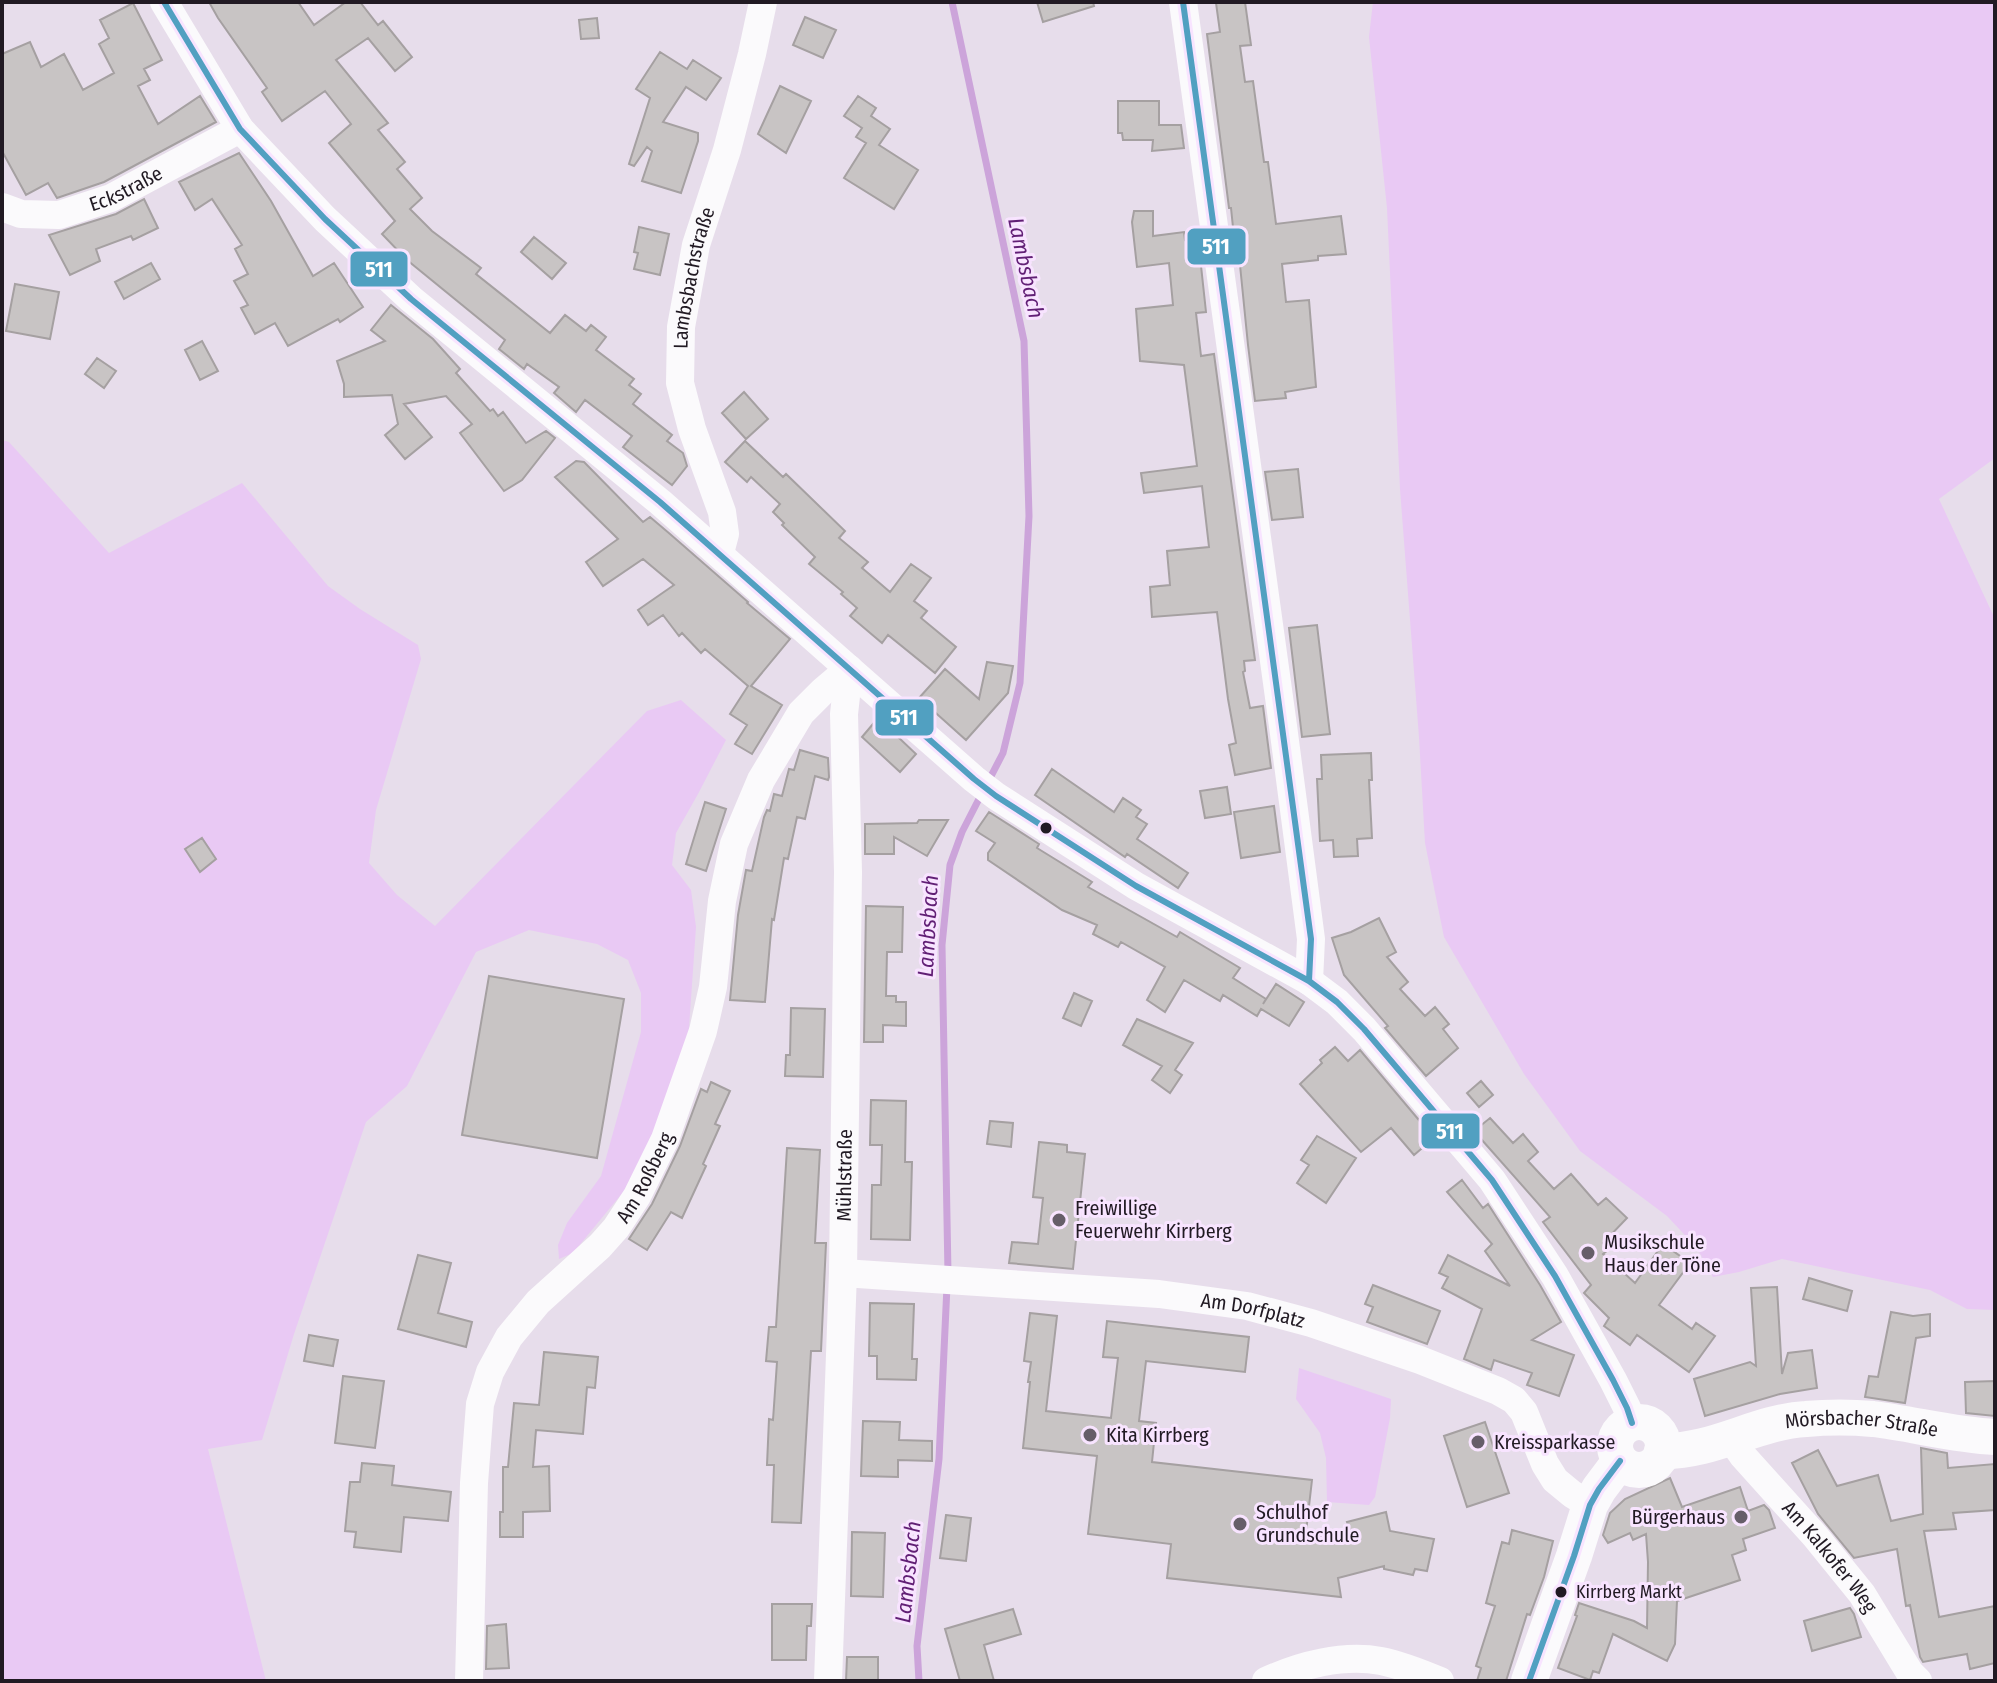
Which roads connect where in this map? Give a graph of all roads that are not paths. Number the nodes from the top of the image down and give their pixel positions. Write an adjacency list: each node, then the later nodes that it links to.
1 (164, 2): 4 (street)
2 (763, 2): 6 (street, Lambsbachstraße)
3 (1183, 2): 8 (street)
4 (240, 129): 5 (street, Eckstraße); 6 (street)
5 (2, 207)
6 (720, 553): 7 (street)
7 (849, 669): 8 (street); 9 (street, Mühlstraße); 16 (street, Am Roßberg)
8 (1309, 981): 10 (street)
9 (843, 1273): 15 (street, Am Dorfplatz); 17 (street, Mühlstraße)
10 (1632, 1423): 13 (street); 14 (street)
11 (1995, 1437): 12 (street, Mörsbacher Straße)
12 (1731, 1439): 13 (street, Mörsbacher Straße); 21 (street, Am Kalkofer Weg)
13 (1662, 1451): 14 (street)
14 (1620, 1461): 15 (street)
15 (1590, 1505): 20 (street)
16 (469, 1681)
17 (828, 1681)
18 (1266, 1681): 19 (street)
19 (1440, 1681)
20 (1529, 1681)
21 (1918, 1681)

